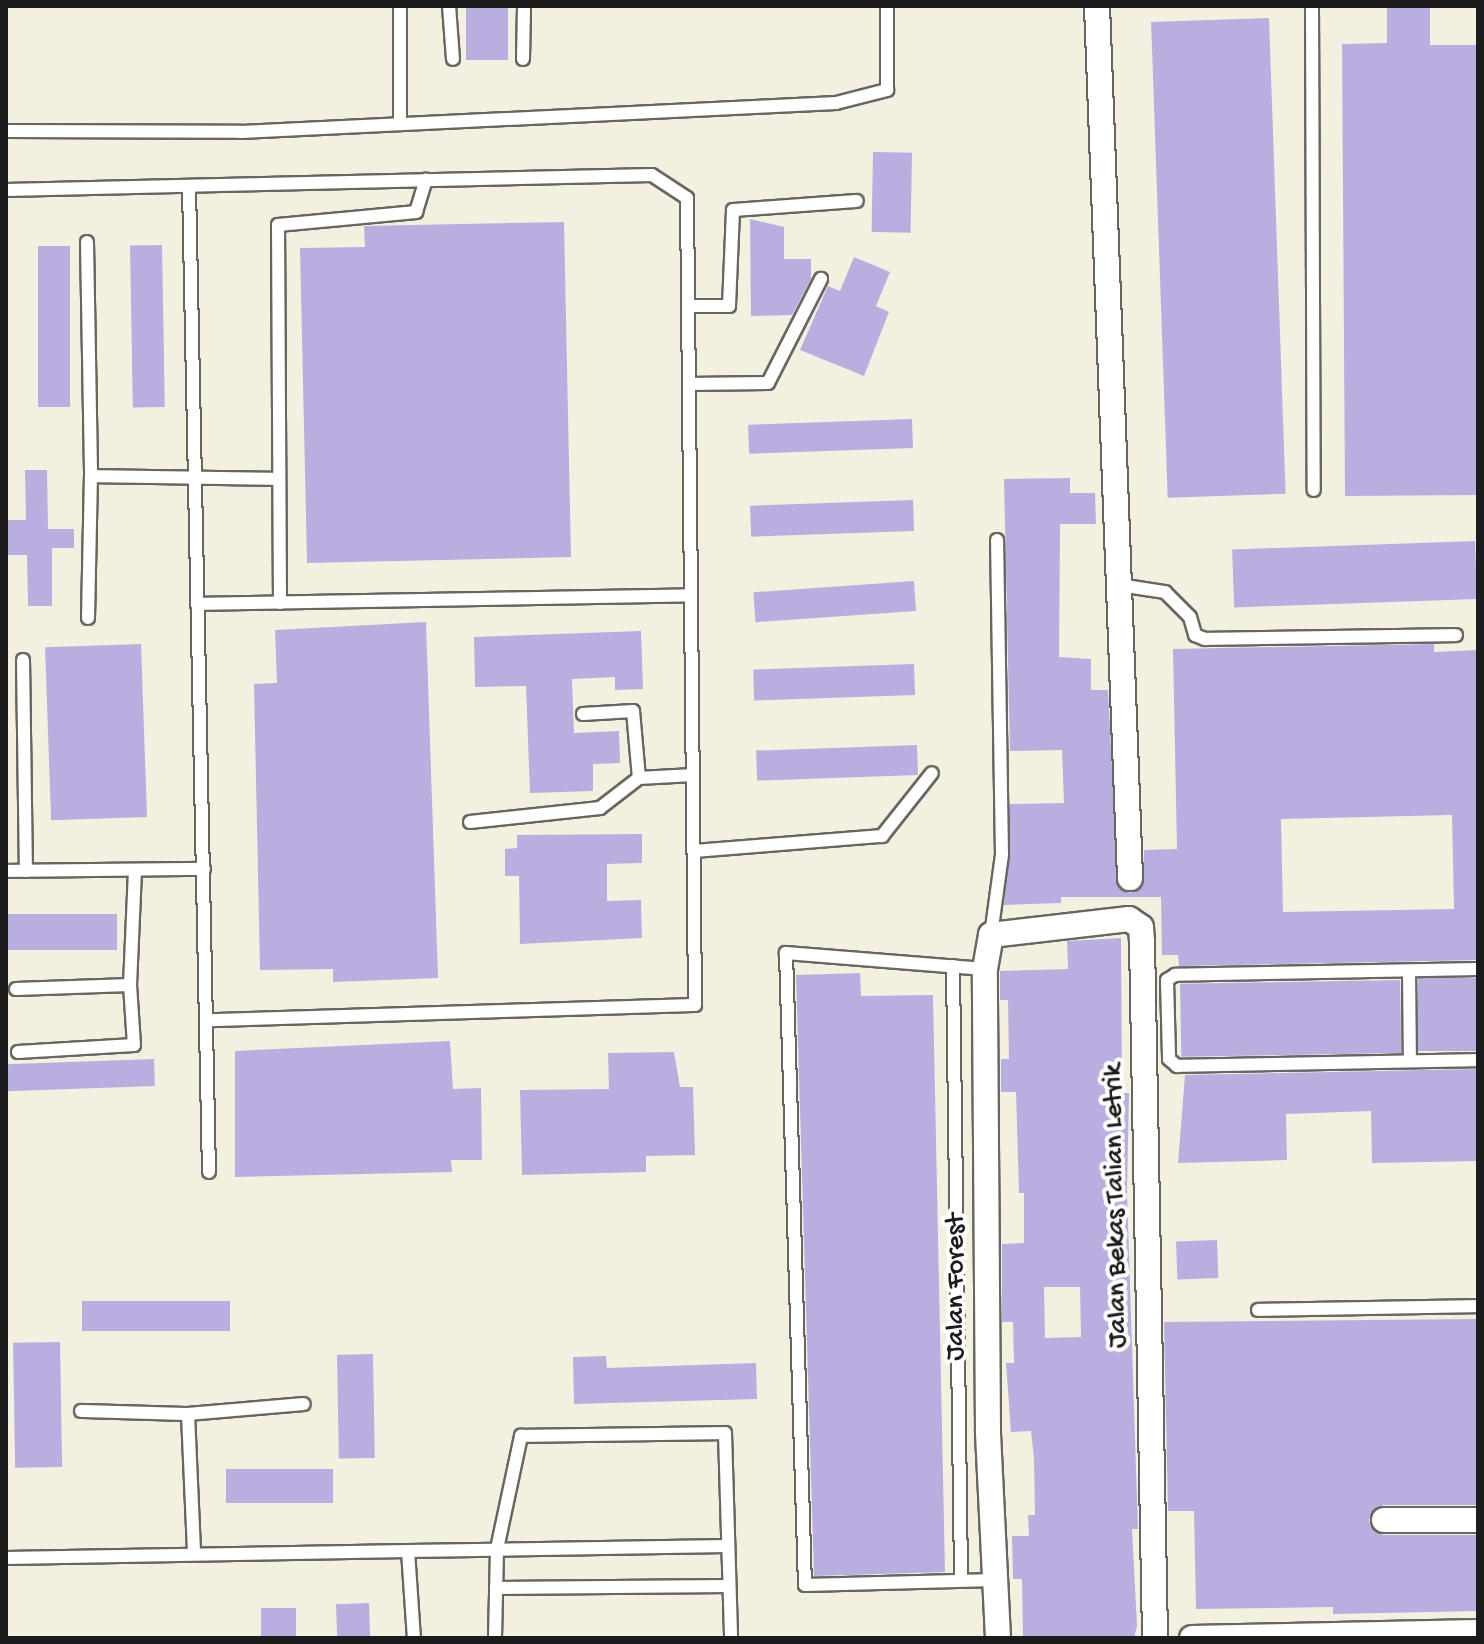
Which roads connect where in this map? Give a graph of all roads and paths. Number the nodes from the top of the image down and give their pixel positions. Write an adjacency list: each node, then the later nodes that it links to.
1 (400, 6): 9 (lane)
2 (449, 6): 7 (lane)
3 (524, 6): 8 (lane)
4 (887, 6): 9 (lane)
5 (1097, 6): 24 (street)
6 (1312, 6): 22 (lane)
7 (453, 59)
8 (523, 59)
9 (400, 124): 10 (lane)
10 (6, 131)
11 (426, 180): 12 (lane); 17 (lane); 21 (lane)
12 (189, 186): 13 (lane); 20 (lane)
13 (6, 190)
14 (857, 201): 17 (lane)
15 (87, 242): 19 (lane)
16 (821, 279): 18 (lane)
17 (688, 306): 18 (lane)
18 (689, 384): 25 (lane)
19 (91, 476): 20 (lane); 28 (lane)
20 (195, 478): 21 (lane); 27 (lane)
21 (279, 479): 26 (lane)
22 (1314, 490)
23 (997, 540): 42 (lane)
24 (1119, 585): 29 (lane); 41 (street)
25 (691, 595): 26 (lane); 33 (lane)
26 (280, 603): 27 (lane)
27 (198, 604): 37 (lane)
28 (88, 618)
29 (1456, 635)
30 (23, 660): 40 (lane)
31 (583, 714): 34 (lane)
32 (932, 773): 36 (lane)
33 (693, 775): 34 (lane); 36 (lane)
34 (639, 778): 35 (lane)
35 (470, 822)
36 (694, 851): 49 (lane)
37 (204, 869): 38 (lane); 49 (lane)
38 (135, 870): 40 (lane); 47 (lane)
39 (6, 871): 40 (lane)
40 (26, 871)
41 (1130, 878)
42 (991, 935): 44 (street, Jalan Forest); 75 (street, Jalan Bekas Talian Letrik)
43 (953, 966): 44 (lane); 66 (lane); 66 (lane)
44 (985, 969): 67 (street, Jalan Forest)
45 (1478, 969): 46 (lane)
46 (1409, 971): 52 (lane); 52 (lane)
47 (130, 985): 48 (lane); 50 (lane)
48 (16, 989)
49 (207, 1020): 53 (lane)
50 (18, 1052)
51 (1478, 1060): 52 (lane)
52 (1410, 1061)
53 (209, 1172)
54 (1478, 1306): 55 (lane)
55 (1258, 1310)
56 (304, 1404): 58 (lane)
57 (81, 1411): 58 (lane)
58 (188, 1414): 64 (lane)
59 (1384, 1520): 60 (street)
60 (1478, 1520)
61 (727, 1546): 62 (lane); 62 (lane); 68 (lane)
62 (497, 1549): 63 (lane); 69 (lane)
63 (408, 1551): 64 (lane); 71 (lane)
64 (194, 1554): 65 (lane)
65 (6, 1558)
66 (961, 1580): 67 (lane)
67 (995, 1580): 74 (street, Jalan Forest)
68 (729, 1586): 69 (lane); 73 (lane)
69 (496, 1588): 72 (lane)
70 (1478, 1632): 76 (street)
71 (414, 1638)
72 (495, 1638)
73 (731, 1638)
74 (998, 1638)
75 (1155, 1638)
76 (1192, 1638)

